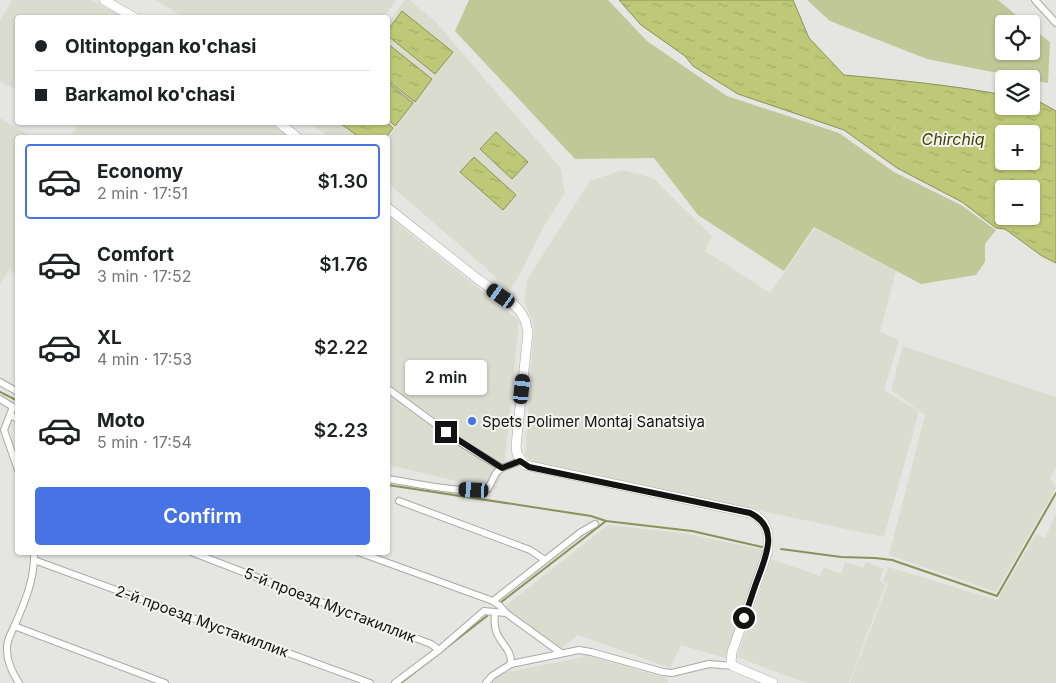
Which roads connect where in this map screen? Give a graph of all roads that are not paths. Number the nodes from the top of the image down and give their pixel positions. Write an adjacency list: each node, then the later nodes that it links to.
1 (104, 0): 3 (street)
2 (1035, 0): 4 (street)
3 (130, 15)
4 (1056, 23)
5 (282, 125): 6 (street)
6 (294, 135)
7 (390, 210): 15 (street)
8 (0, 382): 9 (street)
9 (15, 390)
10 (390, 390): 17 (street)
11 (0, 399): 12 (street)
12 (10, 415): 13 (street); 14 (street)
13 (15, 418)
14 (2, 430): 16 (street)
15 (520, 461): 17 (street); 33 (street)
16 (15, 462)
17 (502, 468): 18 (street)
18 (390, 479)
19 (399, 502): 24 (street)
20 (595, 524): 24 (street)
21 (199, 555): 30 (street, 5-й проезд Мустакиллик)
22 (366, 555): 25 (street)
23 (34, 556): 29 (street); 36 (street, 2-й проезд Мустакиллик)
24 (545, 560): 25 (street)
25 (490, 600): 26 (street); 28 (street)
26 (484, 611): 27 (street); 30 (street)
27 (495, 613): 28 (street); 32 (street)
28 (506, 614): 31 (street)
29 (14, 626): 34 (street); 35 (street)
30 (439, 650): 37 (street)
31 (561, 653): 32 (street); 33 (street)
32 (512, 664): 38 (street)
33 (733, 666): 39 (street)
34 (19, 683)
35 (165, 683)
36 (370, 683)
37 (395, 683)
38 (486, 683)
39 (773, 683)

